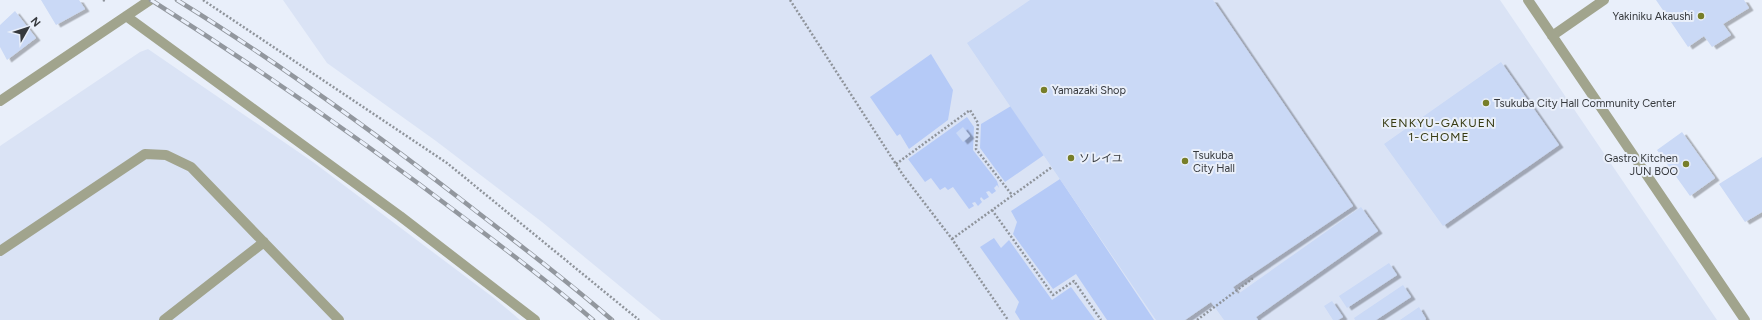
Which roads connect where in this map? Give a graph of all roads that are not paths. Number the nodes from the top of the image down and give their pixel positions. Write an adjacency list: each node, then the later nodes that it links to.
1 (150, 0): 4 (street)
2 (1528, 0): 5 (street)
3 (1604, 0): 5 (street)
4 (126, 16): 6 (street); 11 (street)
5 (1552, 36): 12 (street)
6 (0, 102)
7 (264, 242): 8 (street); 9 (street); 10 (street)
8 (0, 251)
9 (164, 320)
10 (339, 320)
11 (535, 320)
12 (1745, 320)

